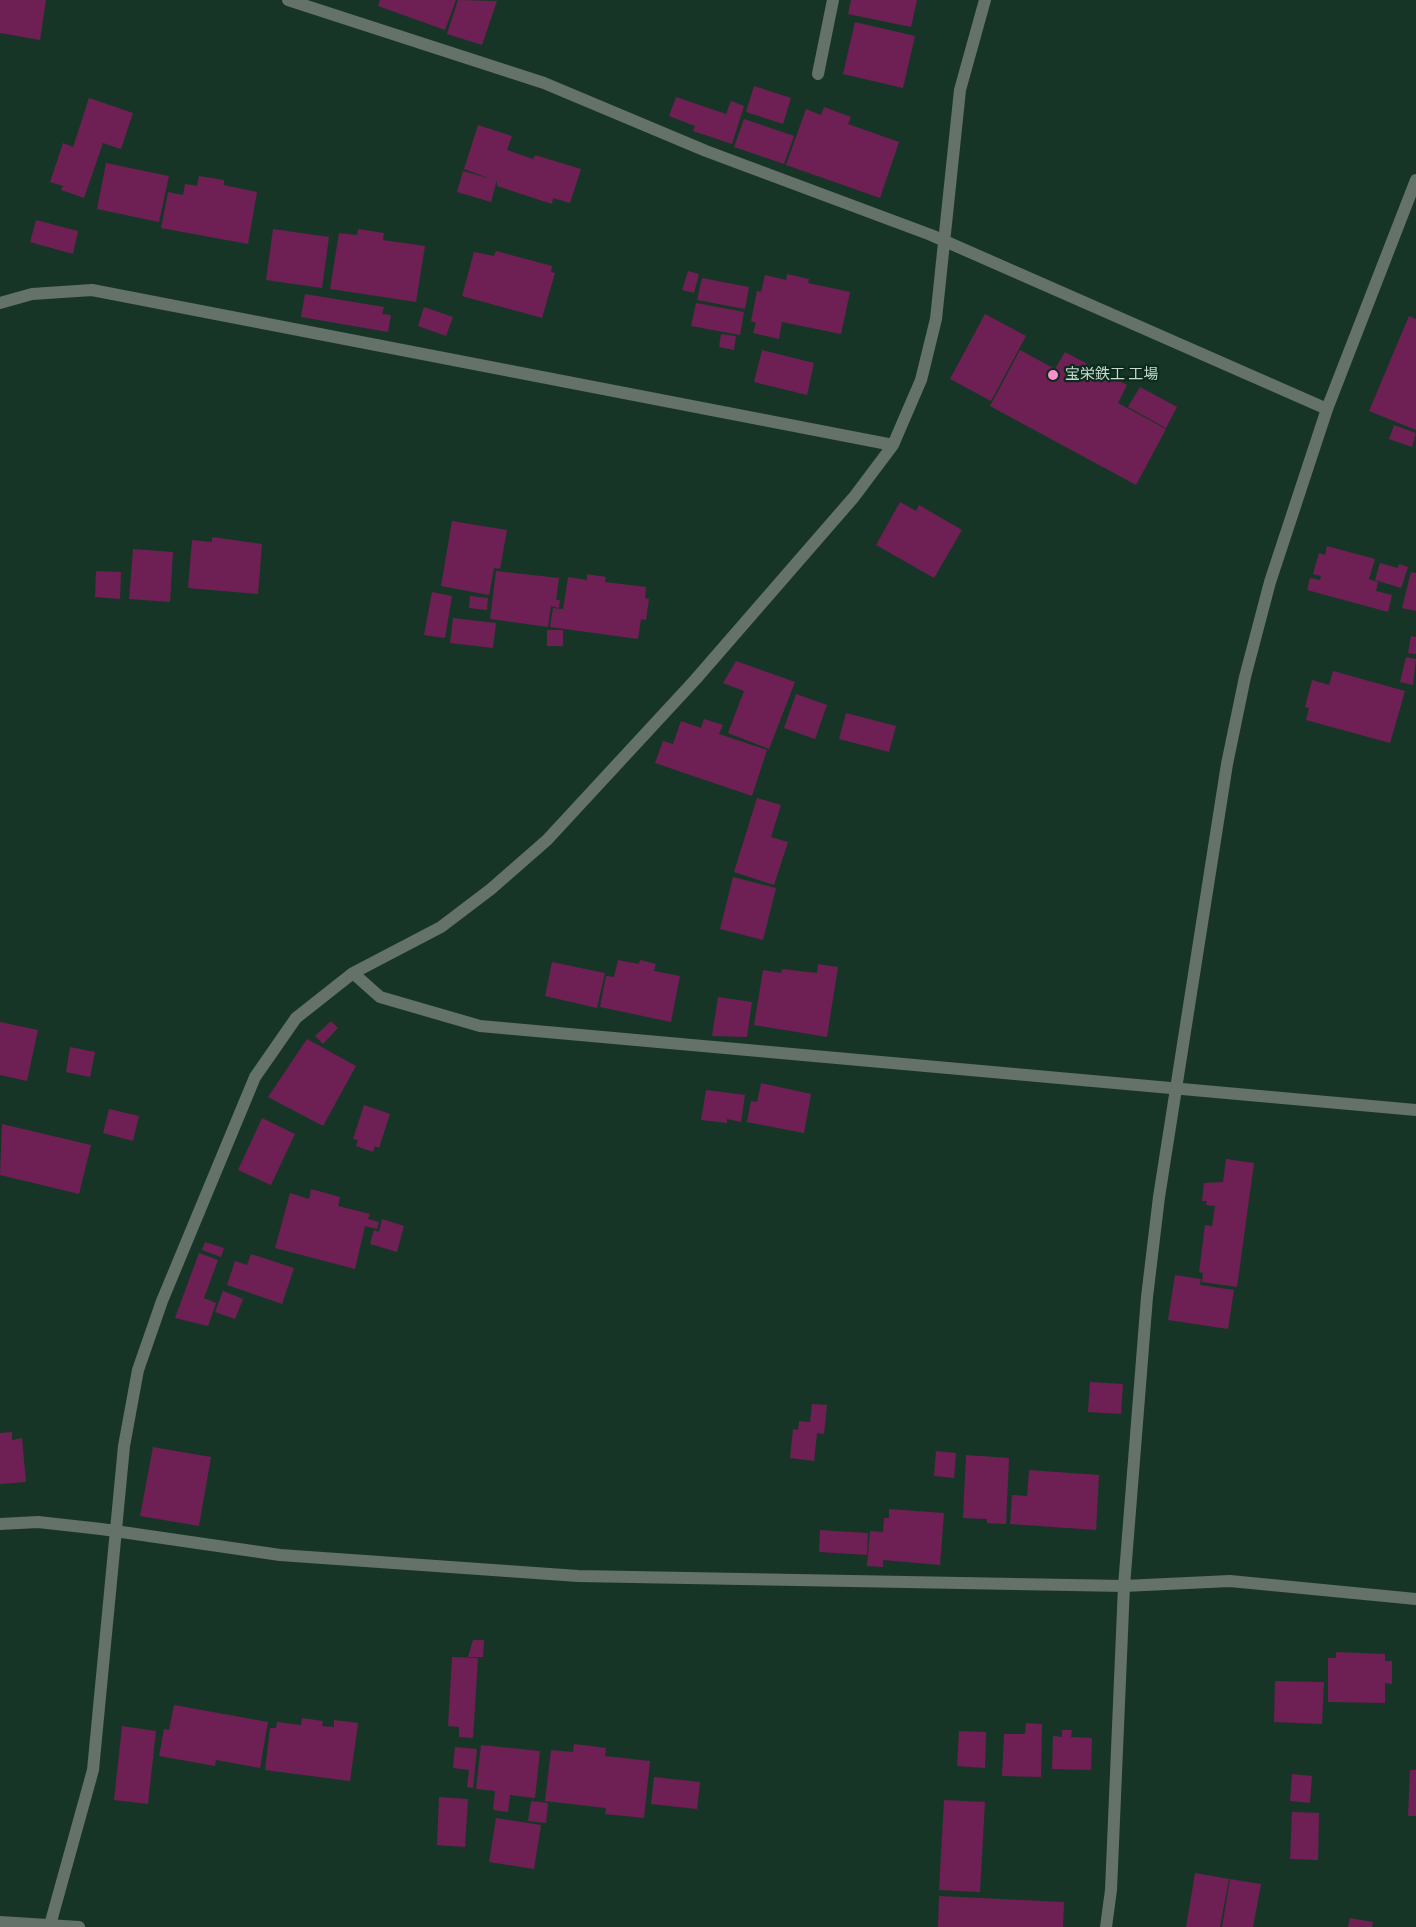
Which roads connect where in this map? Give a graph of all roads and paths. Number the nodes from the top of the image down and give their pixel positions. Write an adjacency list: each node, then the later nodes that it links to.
1 (288, 0): 6 (street)
2 (833, 0): 4 (street)
3 (985, 0): 6 (street)
4 (818, 75)
5 (1416, 180): 8 (street)
6 (945, 242): 8 (street); 9 (street)
7 (0, 303): 9 (street)
8 (1328, 409): 11 (street)
9 (892, 445): 10 (street)
10 (353, 973): 11 (street); 14 (street)
11 (1176, 1087): 12 (street); 15 (street)
12 (1416, 1110)
13 (0, 1524): 14 (street)
14 (115, 1530): 15 (street); 18 (street)
15 (1124, 1586): 16 (street); 20 (street)
16 (1416, 1599)
17 (0, 1922): 18 (street)
18 (50, 1925): 19 (street)
19 (79, 1927)
20 (1106, 1927)

